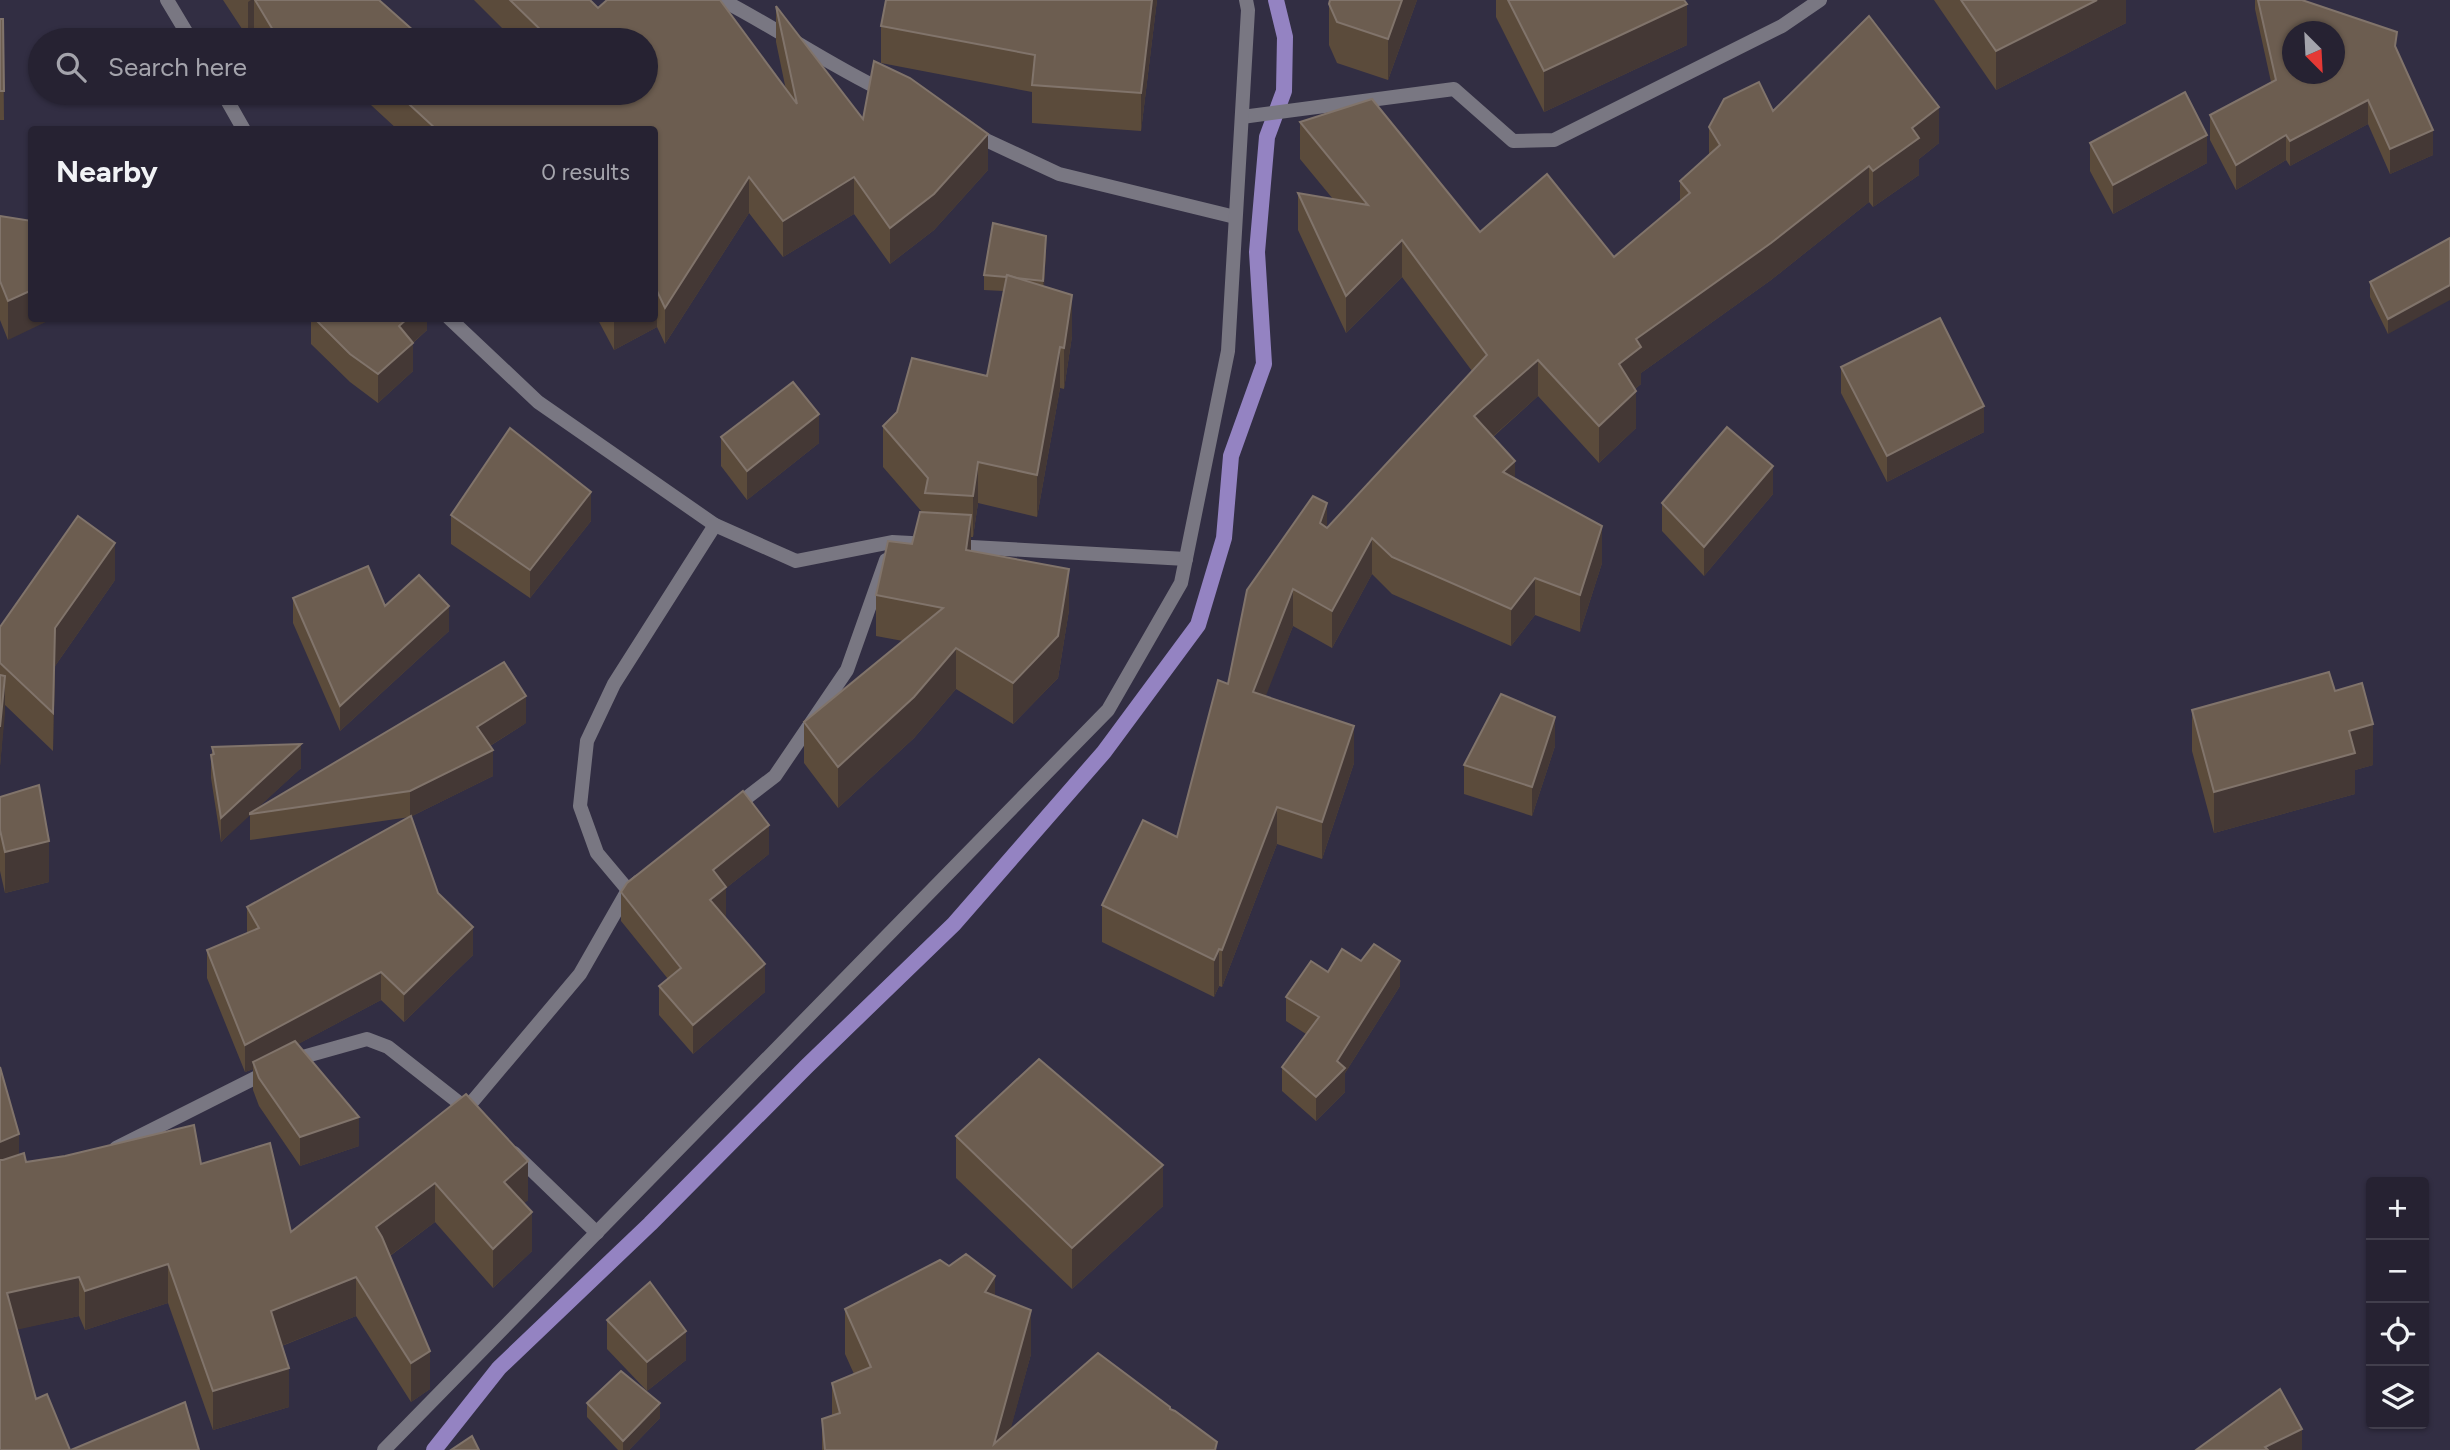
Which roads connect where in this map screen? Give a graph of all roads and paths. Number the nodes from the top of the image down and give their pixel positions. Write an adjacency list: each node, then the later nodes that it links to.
1 (167, 0): 5 (street)
2 (722, 0): 6 (street)
3 (1246, 0): 8 (street)
4 (1820, 0): 8 (street)
5 (184, 28)
6 (905, 102)
7 (230, 105): 9 (street)
8 (1242, 117): 11 (street)
9 (242, 126)
10 (964, 130): 11 (street)
11 (1235, 217): 15 (street)
12 (453, 322): 13 (street)
13 (715, 525): 14 (street); 18 (street)
14 (892, 542): 15 (street); 16 (street)
15 (1186, 559): 23 (street)
16 (722, 817)
17 (649, 874): 18 (street)
18 (628, 890): 19 (street)
19 (467, 1108): 20 (street); 22 (street)
20 (487, 1127)
21 (507, 1146): 23 (street)
22 (97, 1154)
23 (597, 1233): 24 (street)
24 (384, 1450)

